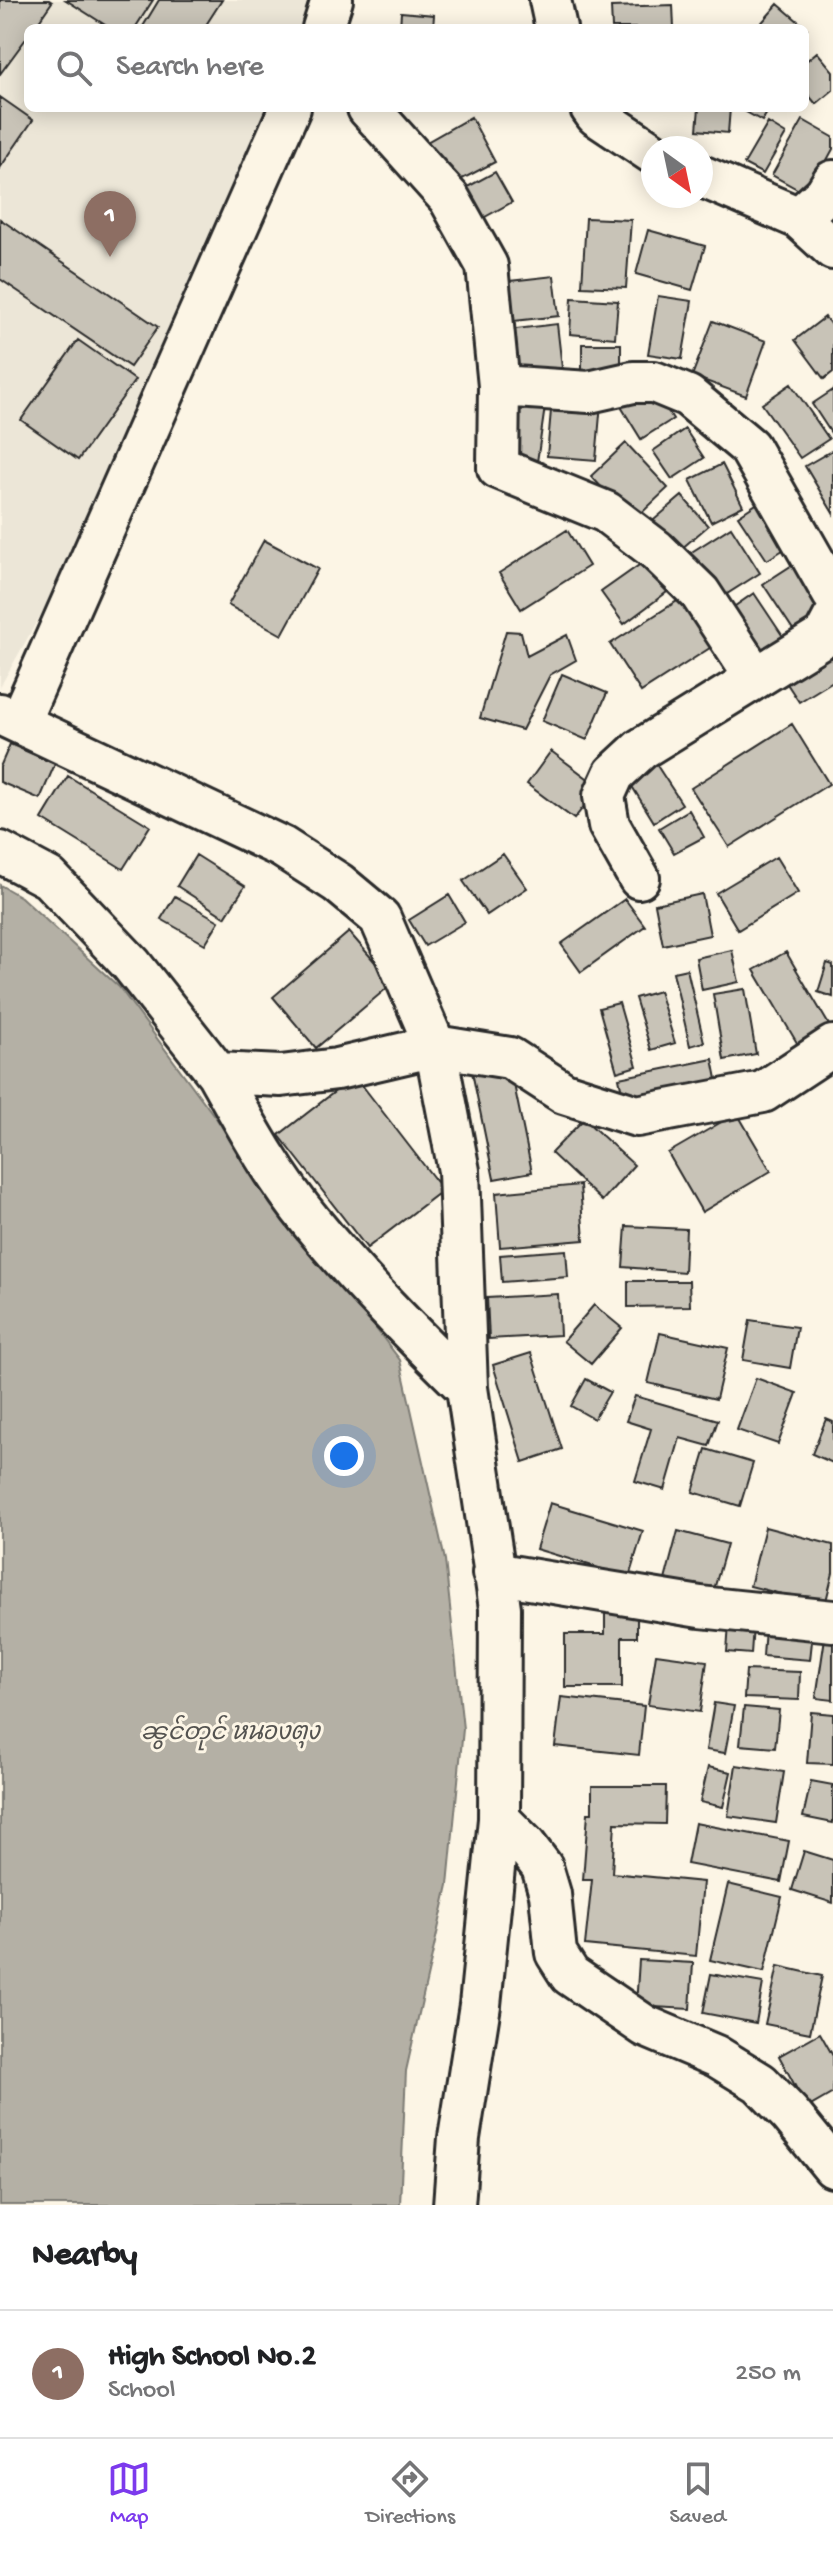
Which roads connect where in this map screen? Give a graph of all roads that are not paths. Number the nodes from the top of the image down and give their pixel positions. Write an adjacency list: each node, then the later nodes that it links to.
1 (332, 0): 3 (street)
2 (550, 0): 4 (street)
3 (324, 24)
4 (555, 24)
5 (288, 112): 17 (street)
6 (372, 112): 13 (street)
7 (594, 112): 8 (street)
8 (641, 145)
9 (713, 181): 11 (street)
10 (833, 181): 11 (street)
11 (799, 218): 12 (street)
12 (833, 249)
13 (499, 386): 14 (street); 16 (street)
14 (833, 594)
15 (833, 619): 16 (street)
16 (755, 677): 19 (street)
17 (9, 718): 20 (street)
18 (0, 852): 22 (street)
19 (639, 878)
20 (435, 1046): 21 (street); 22 (street); 23 (street)
21 (833, 1046)
22 (217, 1073): 23 (street)
23 (467, 1388): 24 (street)
24 (493, 1573): 25 (street); 26 (street)
25 (833, 1621)
26 (499, 1819): 27 (street); 28 (street)
27 (833, 2167)
28 (454, 2205)

